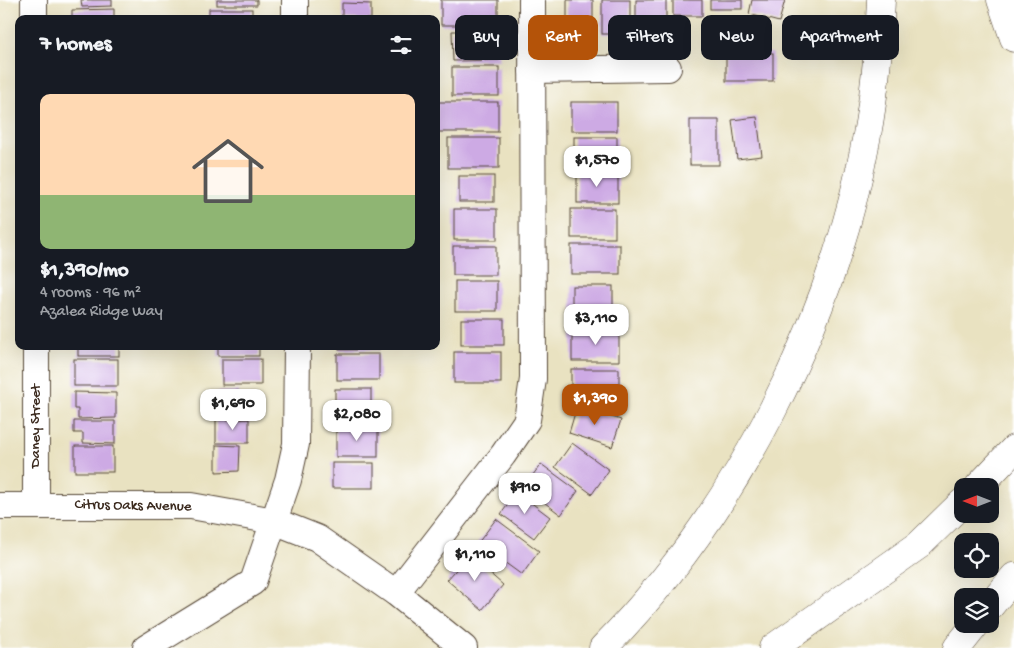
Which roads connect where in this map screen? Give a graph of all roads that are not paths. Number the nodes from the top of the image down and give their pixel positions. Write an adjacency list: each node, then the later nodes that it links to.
1 (34, 0): 6 (street)
2 (295, 0): 7 (street)
3 (532, 0): 10 (street)
4 (881, 0): 25 (main road)
5 (1001, 0): 8 (main road)
6 (34, 15)
7 (296, 15)
8 (1014, 38)
9 (668, 68): 10 (street)
10 (532, 70): 20 (street)
11 (36, 350): 16 (street, Daney Street)
12 (297, 350): 18 (street)
13 (1014, 450): 14 (main road)
14 (987, 478)
15 (0, 506): 16 (street, Citrus Oaks Avenue)
16 (36, 506): 18 (street, Citrus Oaks Avenue)
17 (954, 511): 26 (main road)
18 (274, 521): 20 (street, Citrus Oaks Avenue); 23 (street)
19 (1014, 577): 21 (main road)
20 (396, 593): 24 (street, Citrus Oaks Avenue)
21 (999, 595)
22 (969, 633): 27 (main road)
23 (146, 648)
24 (464, 648)
25 (603, 648)
26 (772, 648)
27 (957, 648)

